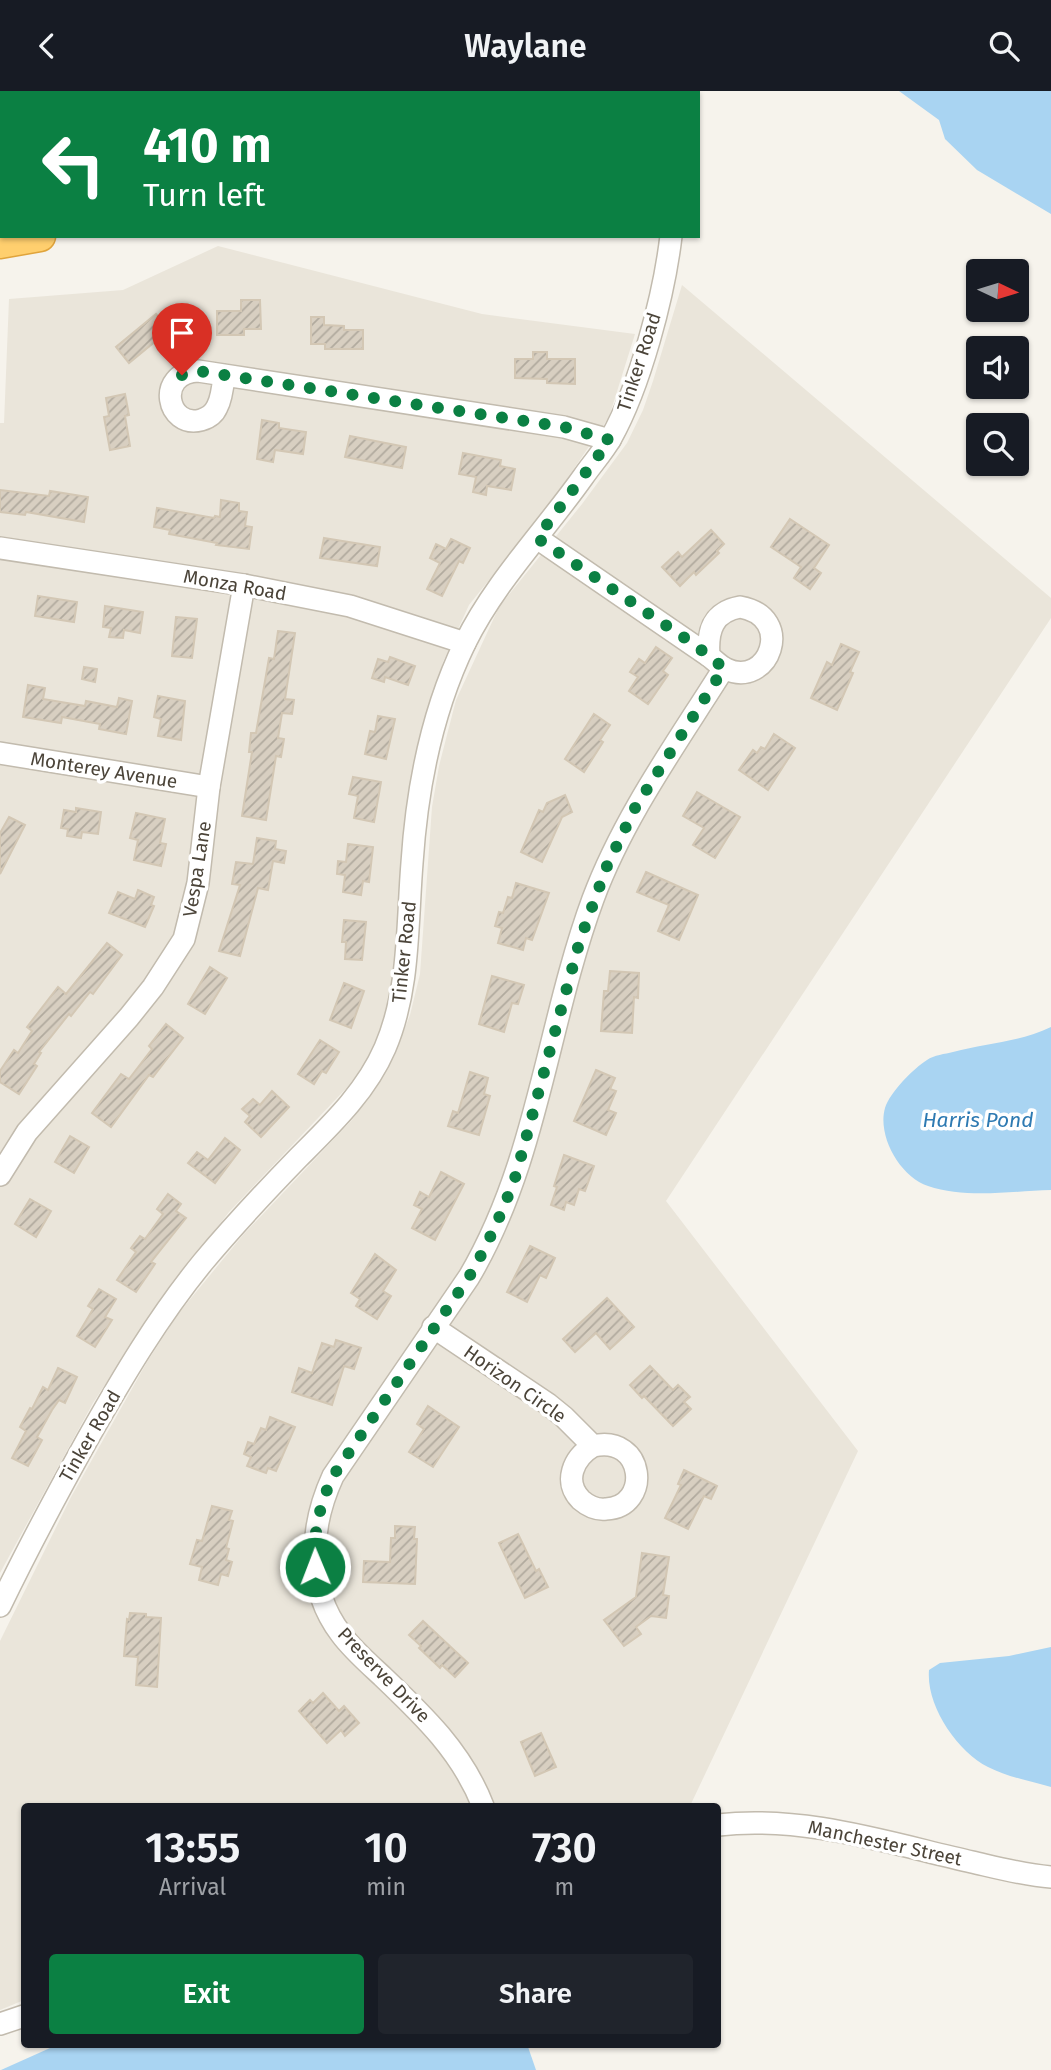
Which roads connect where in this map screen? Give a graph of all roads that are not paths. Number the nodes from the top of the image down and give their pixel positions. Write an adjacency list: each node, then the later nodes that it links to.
1 (29, 238): 3 (highway)
2 (671, 238): 5 (street, Tinker Road)
3 (0, 243)
4 (224, 375): 5 (street)
5 (610, 440): 6 (street, Tinker Road)
6 (537, 538): 9 (street, Tinker Road); 13 (street, Preserve Drive)
7 (0, 548): 8 (street, Monza Road)
8 (244, 585): 9 (street, Monza Road); 11 (street, Vespa Lane)
9 (465, 643): 15 (street, Tinker Road)
10 (0, 753): 11 (street, Monterey Avenue)
11 (209, 787): 12 (street, Vespa Lane)
12 (0, 1175)
13 (433, 1327): 14 (street, Horizon Circle); 17 (street, Preserve Drive)
14 (593, 1446)
15 (6, 1579): 16 (street, Tinker Road)
16 (0, 1606)
17 (482, 1803)
18 (721, 1825): 19 (street, Manchester Street)
19 (1051, 1877)
20 (21, 2016): 21 (street)
21 (0, 2024)

